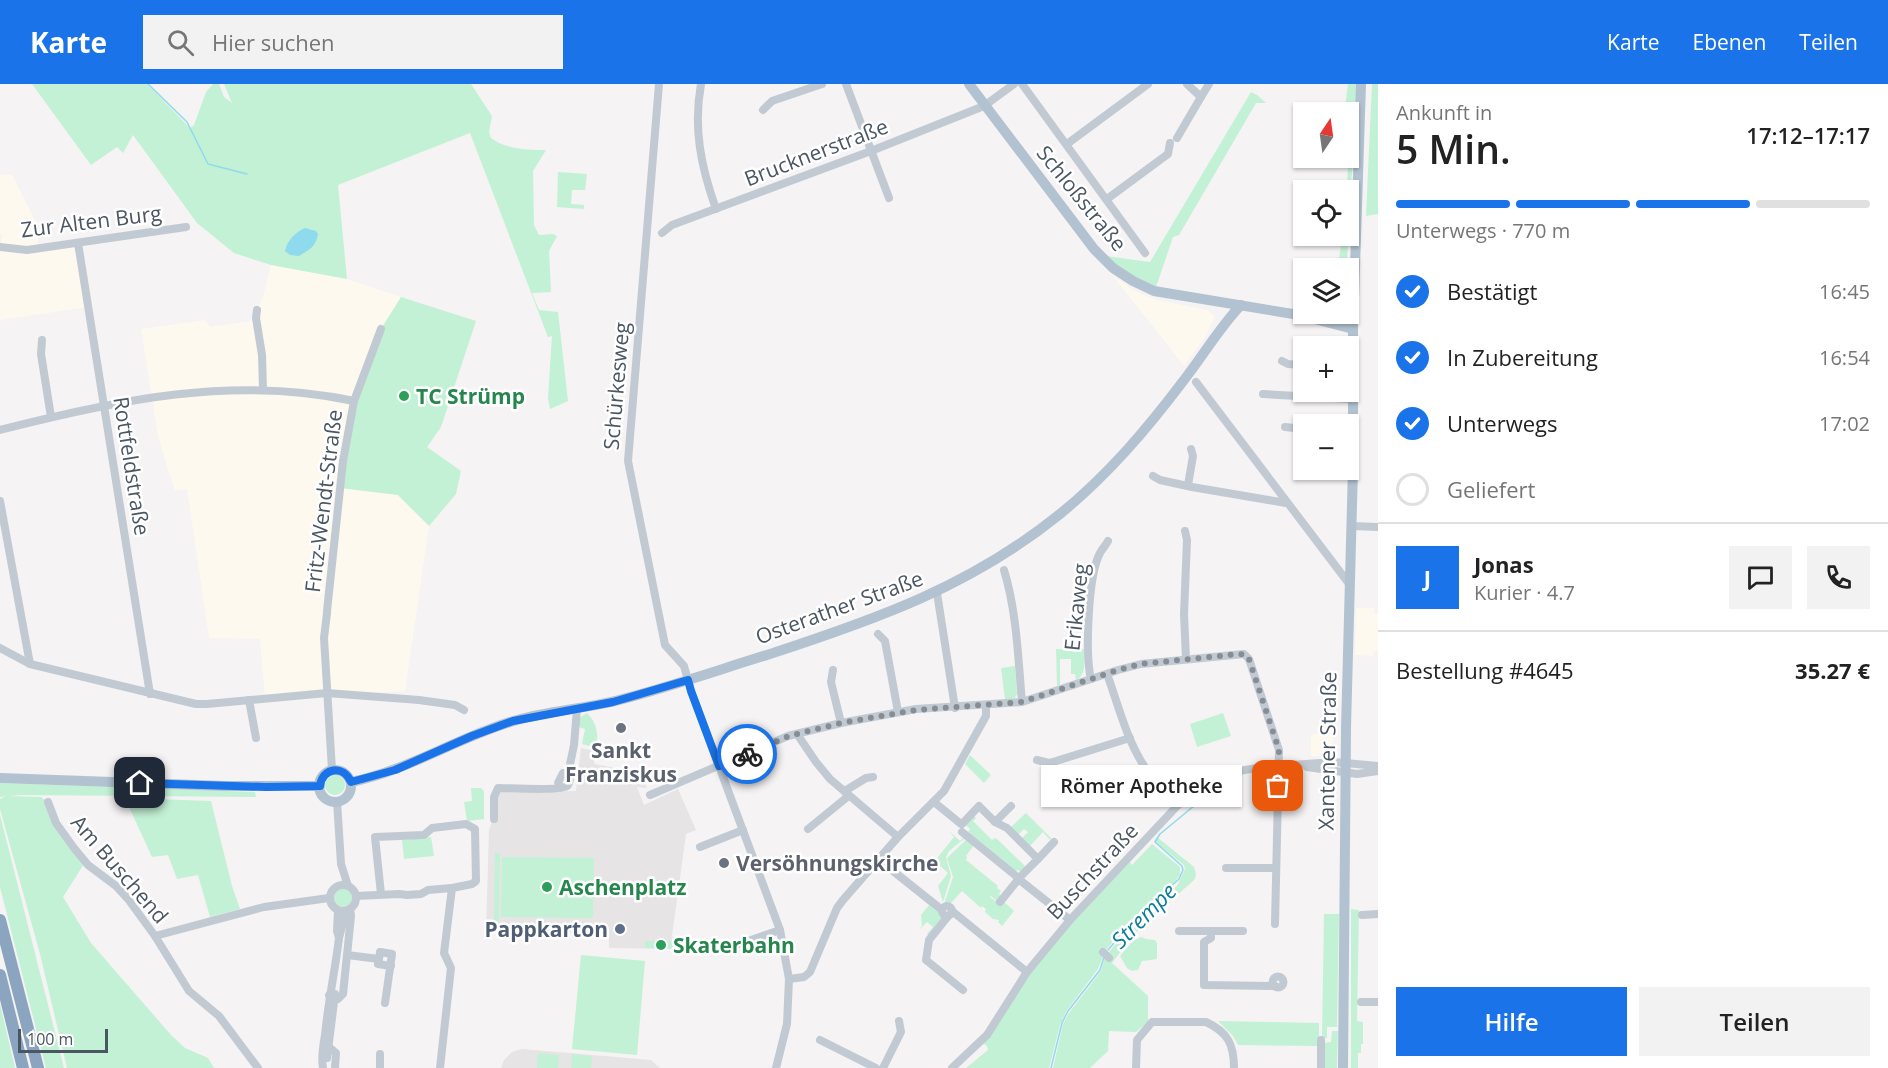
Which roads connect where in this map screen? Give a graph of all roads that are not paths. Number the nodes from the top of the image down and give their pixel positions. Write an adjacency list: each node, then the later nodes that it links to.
1 (659, 84): 65 (street, Schürkesweg)
2 (701, 84): 19 (street)
3 (822, 84): 14 (street)
4 (846, 84): 16 (street)
5 (969, 84): 13 (main road, Schloßstraße)
6 (1014, 84): 13 (street, Brucknerstraße)
7 (1022, 84): 15 (street)
8 (1148, 84): 15 (street)
9 (1187, 84): 12 (street)
10 (1209, 84): 12 (street)
11 (1361, 84): 25 (main road, Xantener Straße)
12 (1201, 97): 18 (street)
13 (984, 106): 16 (street, Brucknerstraße); 26 (main road, Schloßstraße)
14 (763, 110)
15 (1067, 144): 18 (street)
16 (872, 151): 17 (street); 19 (street, Brucknerstraße)
17 (889, 198)
18 (1107, 199): 24 (street)
19 (716, 209): 21 (street, Brucknerstraße)
20 (186, 227): 22 (street, Zur Alten Burg)
21 (663, 233)
22 (78, 243): 23 (street, Zur Alten Burg); 40 (street, Rottfeldstraße)
23 (0, 247)
24 (1145, 253)
25 (1353, 258)
26 (1241, 305): 28 (main road, Schloßstraße); 57 (main road, Osterather Straße)
27 (257, 310): 36 (street)
28 (1293, 314)
29 (1353, 324): 31 (main road, Xantener Straße)
30 (381, 329): 39 (street, Fritz-Wendt-Straße)
31 (1353, 336)
32 (42, 340): 41 (street)
33 (1282, 360): 34 (street)
34 (1293, 364)
35 (1196, 382): 50 (street)
36 (263, 390): 39 (street); 40 (street)
37 (1263, 394): 38 (street)
38 (1293, 394)
39 (354, 401): 66 (street, Fritz-Wendt-Straße)
40 (104, 404): 41 (street); 67 (street, Rottfeldstraße)
41 (51, 417): 44 (street)
42 (1285, 427): 43 (street)
43 (1293, 428)
44 (0, 430)
45 (1191, 449): 48 (street)
46 (1153, 477): 48 (street)
47 (1351, 480): 51 (main road, Xantener Straße)
48 (1188, 485): 50 (street)
49 (0, 501): 61 (street)
50 (1286, 503): 56 (street)
51 (1352, 526): 52 (street); 56 (main road, Xantener Straße)
52 (1378, 527)
53 (1185, 531): 60 (street)
54 (1108, 541): 64 (street, Erikaweg)
55 (1005, 570): 69 (street)
56 (1350, 585): 83 (main road, Xantener Straße)
57 (937, 593): 65 (main road, Osterather Straße); 71 (street)
58 (878, 634): 74 (street)
59 (0, 648): 61 (street)
60 (1186, 659): 63 (street); 81 (street)
61 (30, 664): 67 (street)
62 (833, 670): 75 (street)
63 (1107, 674): 64 (street); 78 (street)
64 (1091, 679): 69 (street)
65 (688, 680): 72 (main road, Osterather Straße); 80 (street, Schürkesweg)
66 (327, 693): 68 (street); 73 (street); 84 (street, Fritz-Wendt-Straße)
67 (150, 694): 68 (street)
68 (249, 700): 77 (street)
69 (1022, 702): 70 (street)
70 (986, 705): 71 (street); 94 (street)
71 (955, 708): 74 (street)
72 (577, 709): 88 (main road, Osterather Straße); 97 (street)
73 (464, 710)
74 (898, 712): 75 (street)
75 (841, 723): 76 (street)
76 (797, 734): 80 (street); 90 (street)
77 (256, 738)
78 (1130, 738): 79 (street); 95 (street)
79 (1037, 760)
80 (719, 766): 91 (street); 101 (street, Schürkesweg)
81 (1278, 766): 83 (street, Buschstraße); 95 (street, Buschstraße); 109 (street)
82 (1378, 766): 83 (street)
83 (1345, 768): 85 (street); 160 (main road, Xantener Straße)
84 (332, 770): 88 (main road); 89 (main road)
85 (1378, 771)
86 (873, 777): 90 (street)
87 (0, 778): 89 (main road)
88 (351, 782): 92 (main road)
89 (315, 787): 92 (main road)
90 (847, 794): 100 (street); 102 (street)
91 (650, 795)
92 (337, 801): 107 (street)
93 (48, 802): 129 (street, Am Buschend)
94 (934, 802): 99 (street); 102 (street)
95 (1178, 805): 123 (street, Buschstraße)
96 (1011, 806): 98 (street)
97 (494, 819)
98 (995, 822): 99 (street); 106 (street)
99 (962, 827): 110 (street)
100 (808, 829)
101 (743, 830): 104 (street); 125 (street, Schürkesweg)
102 (898, 837): 105 (street)
103 (1054, 842): 106 (street)
104 (700, 847)
105 (878, 859): 119 (street); 134 (street)
106 (1038, 859): 110 (street)
107 (341, 864): 111 (street); 112 (street)
108 (1226, 868): 109 (street)
109 (1276, 868): 124 (street)
110 (1019, 878): 117 (street); 123 (street)
111 (338, 886): 112 (street); 116 (street)
112 (348, 886): 115 (street)
113 (452, 888): 114 (street); 114 (street); 152 (street)
114 (381, 894): 115 (street)
115 (356, 896): 118 (street)
116 (329, 898): 118 (street); 129 (street)
117 (1000, 902)
118 (344, 911): 131 (street); 137 (street)
119 (948, 912): 132 (street); 136 (street)
120 (1378, 914): 121 (street)
121 (1362, 915)
122 (0, 920): 147 (highway)
123 (1070, 920): 132 (street, Buschstraße)
124 (1275, 924)
125 (780, 930): 130 (street); 134 (street, Schürkesweg)
126 (1179, 930): 127 (street)
127 (1211, 931): 128 (street); 135 (street)
128 (1243, 931)
129 (155, 936): 148 (street, Am Buschend)
130 (740, 944)
131 (347, 955): 137 (street); 140 (street)
132 (1027, 972): 156 (street, Buschstraße)
133 (0, 975): 146 (highway)
134 (789, 979): 153 (street, Schürkesweg)
135 (1275, 986)
136 (963, 990)
137 (332, 997): 144 (street); 149 (street)
138 (1361, 1002): 139 (street)
139 (1378, 1002)
140 (386, 1003)
141 (899, 1021): 155 (street)
142 (1321, 1040): 159 (street)
143 (820, 1041): 154 (street)
144 (333, 1050): 149 (street); 150 (street)
145 (380, 1054): 151 (street)
146 (23, 1068)
147 (38, 1068)
148 (258, 1068)
149 (324, 1068)
150 (335, 1068)
151 (380, 1068)
152 (440, 1068)
153 (776, 1068)
154 (876, 1068)
155 (883, 1068)
156 (952, 1068)
157 (1136, 1068): 158 (street)
158 (1234, 1068)
159 (1321, 1068)
160 (1342, 1068)

